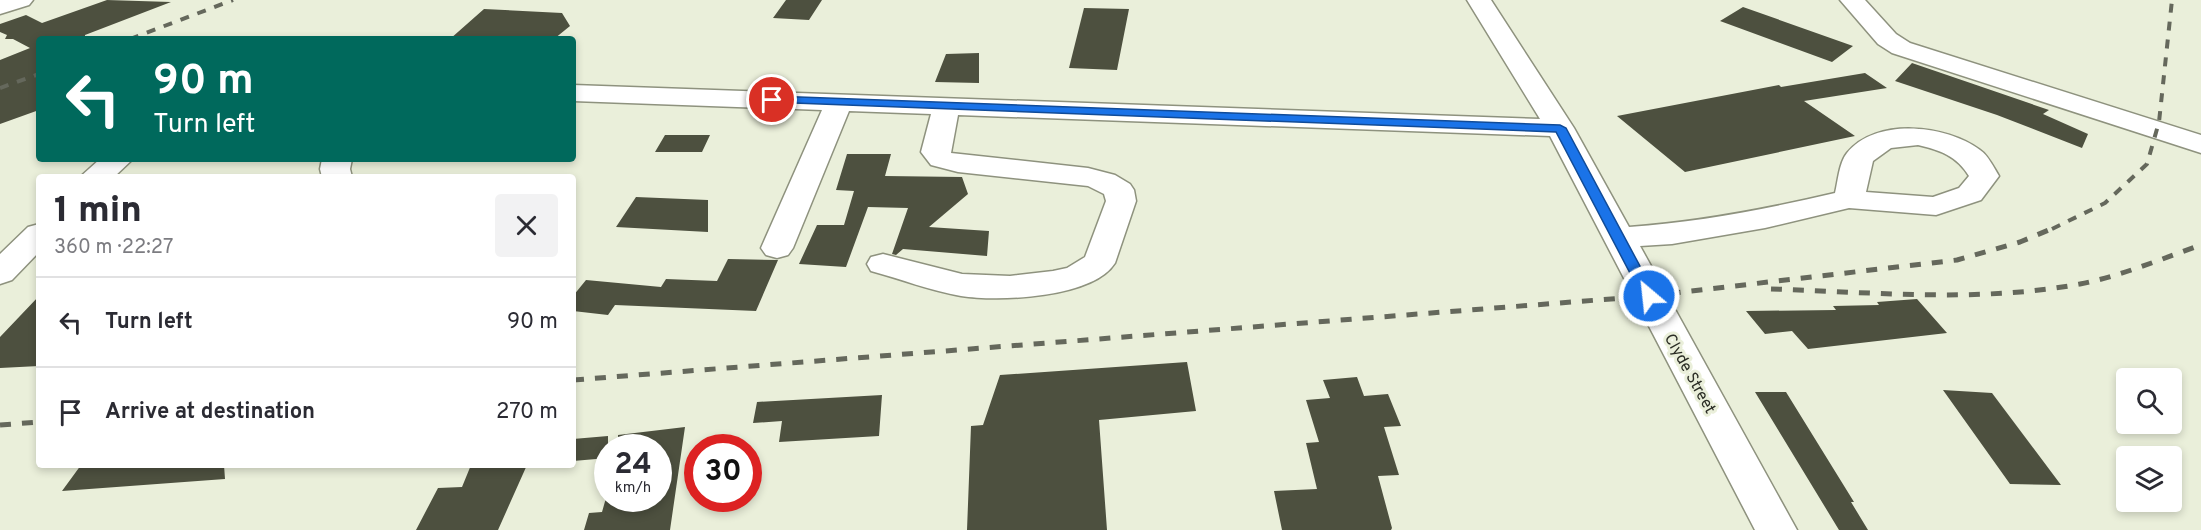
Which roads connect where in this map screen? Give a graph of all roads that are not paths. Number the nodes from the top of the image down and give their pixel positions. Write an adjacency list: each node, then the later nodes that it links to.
1 (21, 0): 4 (street)
2 (1479, 0): 8 (street, Clyde Street)
3 (1852, 0): 9 (street)
4 (0, 7)
5 (576, 93): 6 (street)
6 (839, 102): 7 (street); 15 (street)
7 (946, 107): 8 (street); 16 (street)
8 (1560, 128): 14 (street, Clyde Street)
9 (2201, 144)
10 (114, 162): 11 (street)
11 (99, 174)
12 (1850, 199): 14 (street)
13 (36, 237): 17 (street)
14 (1618, 238): 18 (street, Clyde Street)
15 (777, 248)
16 (883, 264)
17 (0, 273)
18 (1776, 530)

